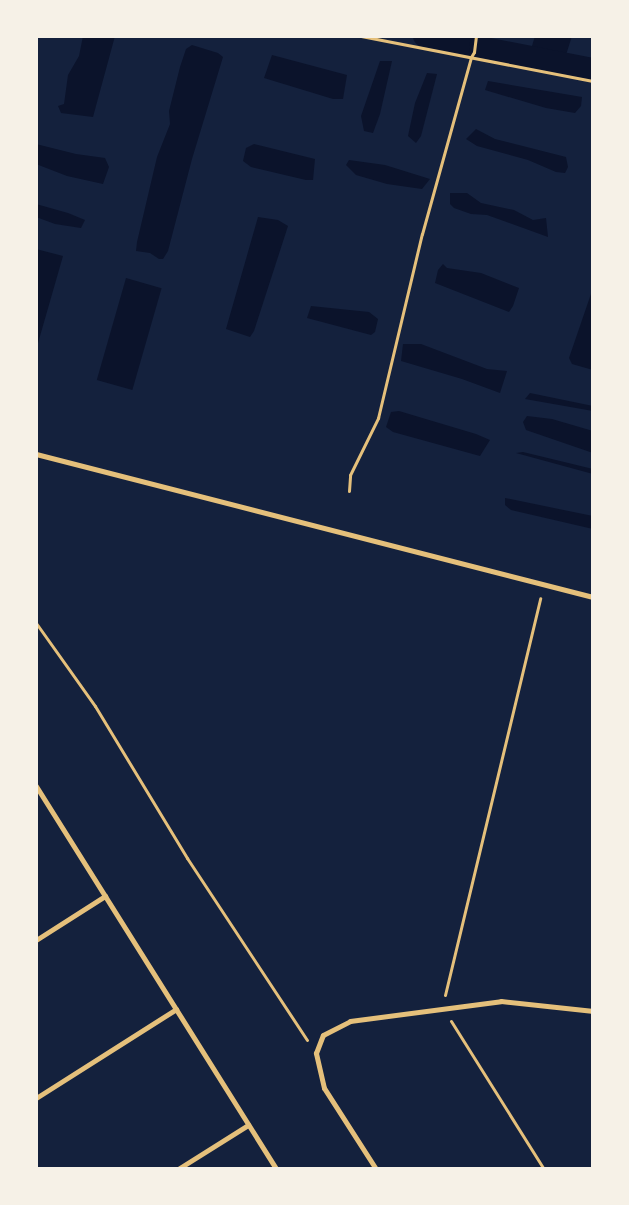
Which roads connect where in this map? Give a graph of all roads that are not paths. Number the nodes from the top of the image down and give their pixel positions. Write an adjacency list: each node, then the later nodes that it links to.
1 (36, 454): 2 (street)
2 (593, 597)
3 (36, 786): 4 (street)
4 (105, 896): 5 (street); 6 (street)
5 (36, 940)
6 (176, 1009): 8 (street); 9 (street)
7 (593, 1011): 12 (street)
8 (36, 1098)
9 (248, 1125): 10 (street); 11 (street)
10 (178, 1169)
11 (276, 1169)
12 (376, 1169)

